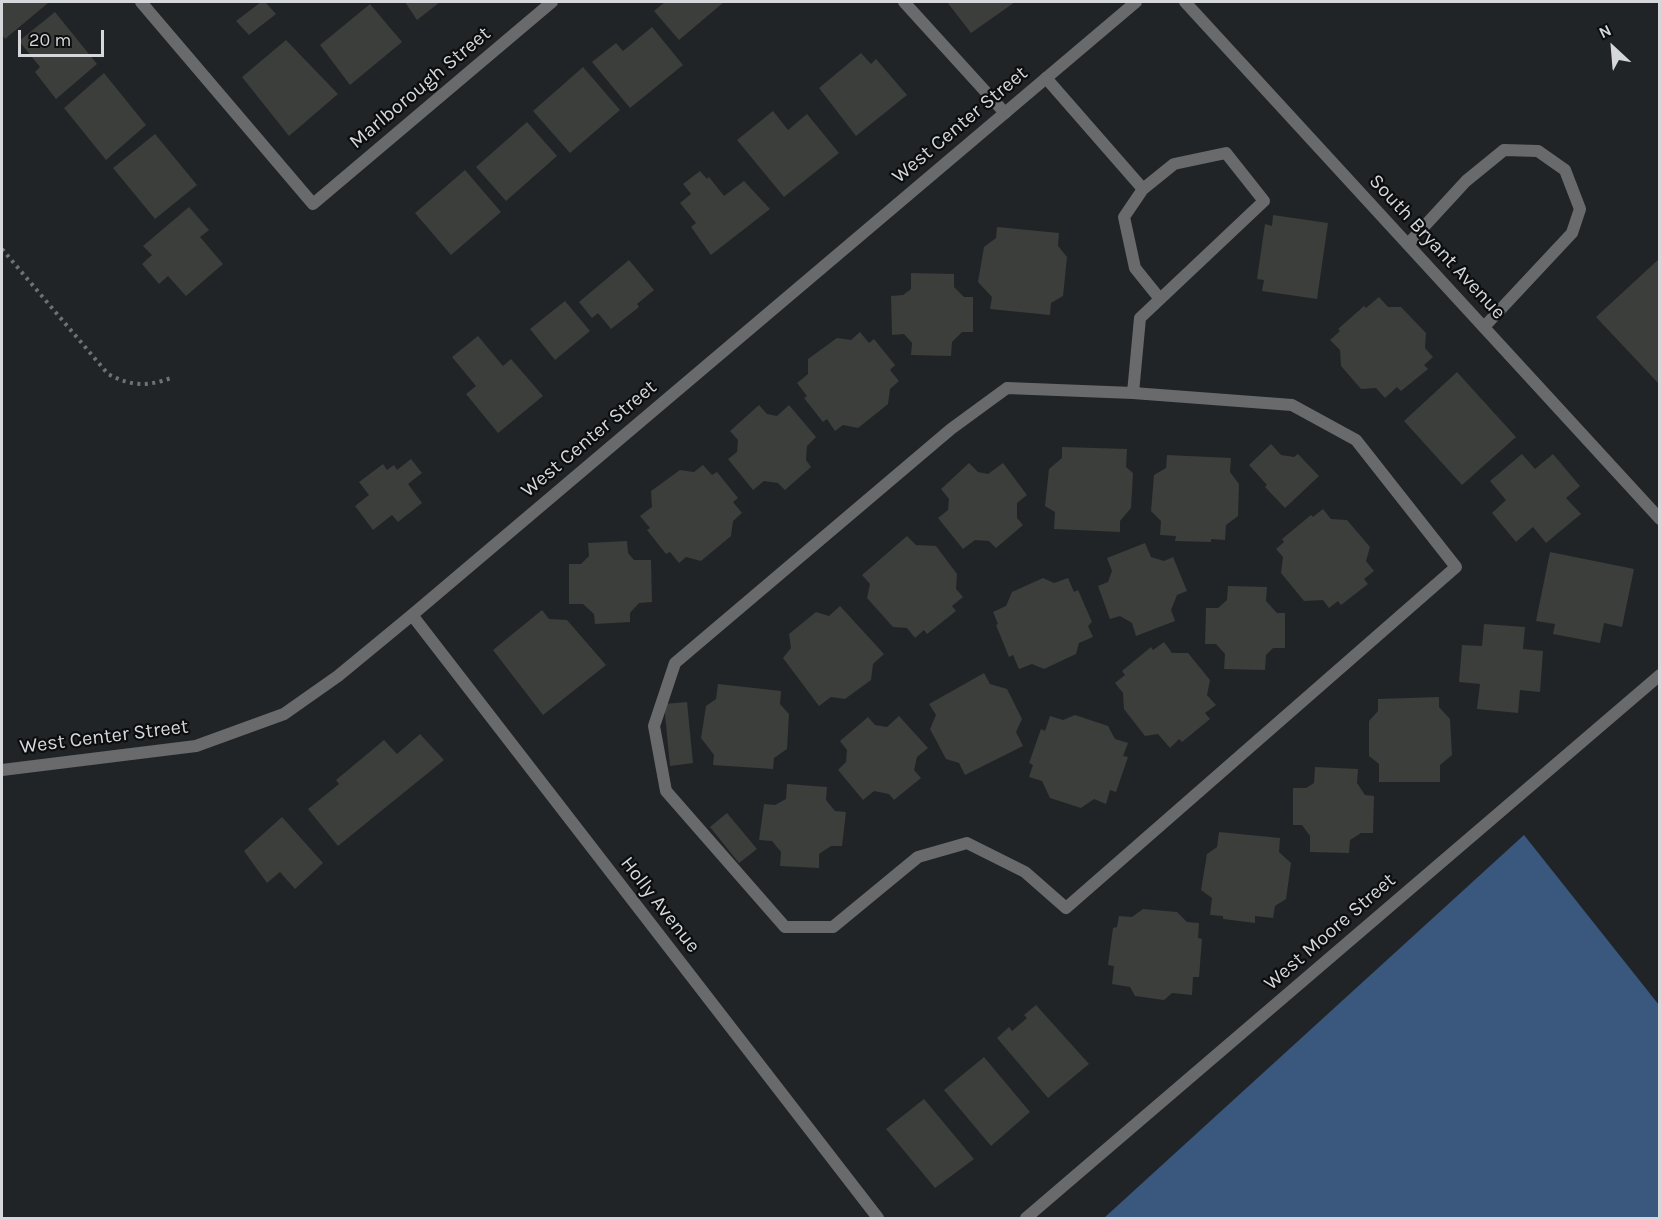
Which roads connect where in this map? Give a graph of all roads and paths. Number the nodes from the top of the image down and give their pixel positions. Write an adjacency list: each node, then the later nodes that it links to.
1 (141, 2): 2 (street, Marlborough Street)
2 (552, 2)
3 (903, 2): 7 (street)
4 (1136, 2): 6 (street, West Center Street)
5 (1185, 2): 9 (street, South Bryant Avenue)
6 (1046, 78): 7 (street, West Center Street); 8 (street)
7 (1005, 113): 16 (street, West Center Street)
8 (1143, 189): 11 (street); 11 (street)
9 (1408, 244): 12 (street, South Bryant Avenue); 12 (street)
10 (2, 249): 13 (path)
11 (1160, 299): 14 (street)
12 (1484, 327): 15 (street, South Bryant Avenue)
13 (171, 378)
14 (1133, 393): 14 (street)
15 (1659, 519)
16 (412, 615): 18 (street, West Center Street); 19 (street, Holly Avenue)
17 (1659, 675): 20 (street, West Moore Street)
18 (2, 770)
19 (878, 1218)
20 (1026, 1218)

